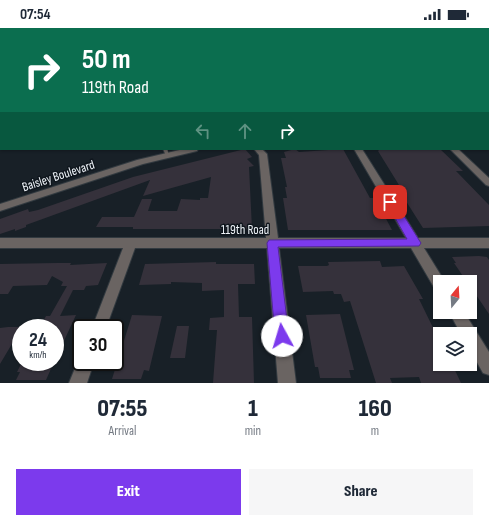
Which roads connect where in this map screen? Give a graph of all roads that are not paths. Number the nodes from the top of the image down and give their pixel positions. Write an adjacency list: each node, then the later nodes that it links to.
1 (185, 150): 5 (street, Baisley Boulevard)
2 (259, 150): 10 (street)
3 (359, 150): 11 (street)
4 (455, 150): 6 (street)
5 (166, 152): 7 (street, Baisley Boulevard)
6 (489, 183)
7 (0, 208)
8 (0, 243): 9 (street, 119th Road)
9 (131, 243): 10 (street, 119th Road); 14 (street)
10 (273, 243): 11 (street, 119th Road); 19 (street)
11 (415, 243): 12 (street, 119th Road); 13 (street)
12 (489, 244)
13 (434, 275)
14 (102, 319)
15 (477, 346): 16 (street)
16 (489, 367)
17 (83, 371): 18 (street)
18 (78, 383)
19 (287, 383)

